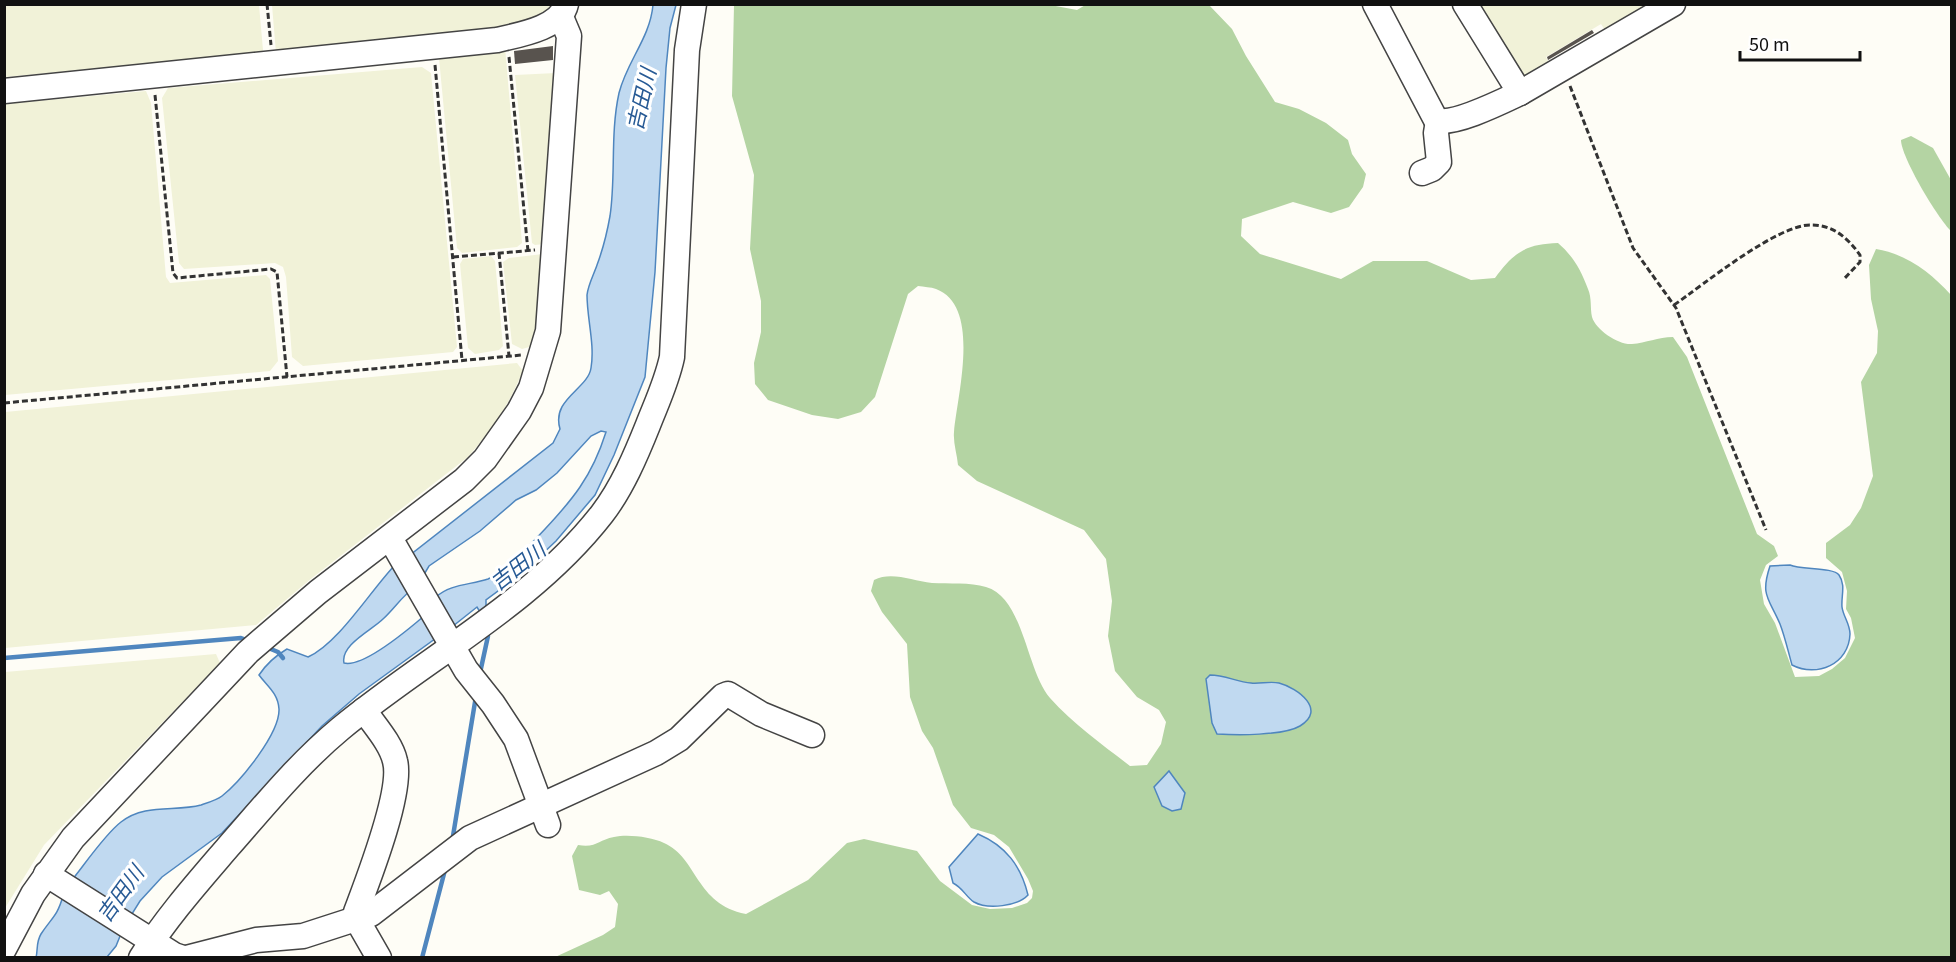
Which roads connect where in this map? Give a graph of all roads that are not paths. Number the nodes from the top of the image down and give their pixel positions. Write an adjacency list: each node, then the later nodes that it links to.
1 (694, 4): 11 (street)
2 (1375, 4): 8 (street)
3 (1465, 4): 7 (street)
4 (1673, 4): 7 (street)
5 (563, 11): 6 (street); 10 (street)
6 (4, 91)
7 (1520, 93): 8 (street)
8 (1438, 121): 9 (street)
9 (1422, 173)
10 (393, 543): 11 (street); 15 (street)
11 (451, 642): 12 (street); 14 (street)
12 (364, 710): 16 (street); 17 (street)
13 (812, 735): 14 (street)
14 (544, 815): 16 (street)
15 (51, 878): 17 (street); 18 (street)
16 (356, 918): 19 (street); 20 (street)
17 (146, 944): 19 (street)
18 (4, 949)
19 (184, 957)
20 (379, 957)

